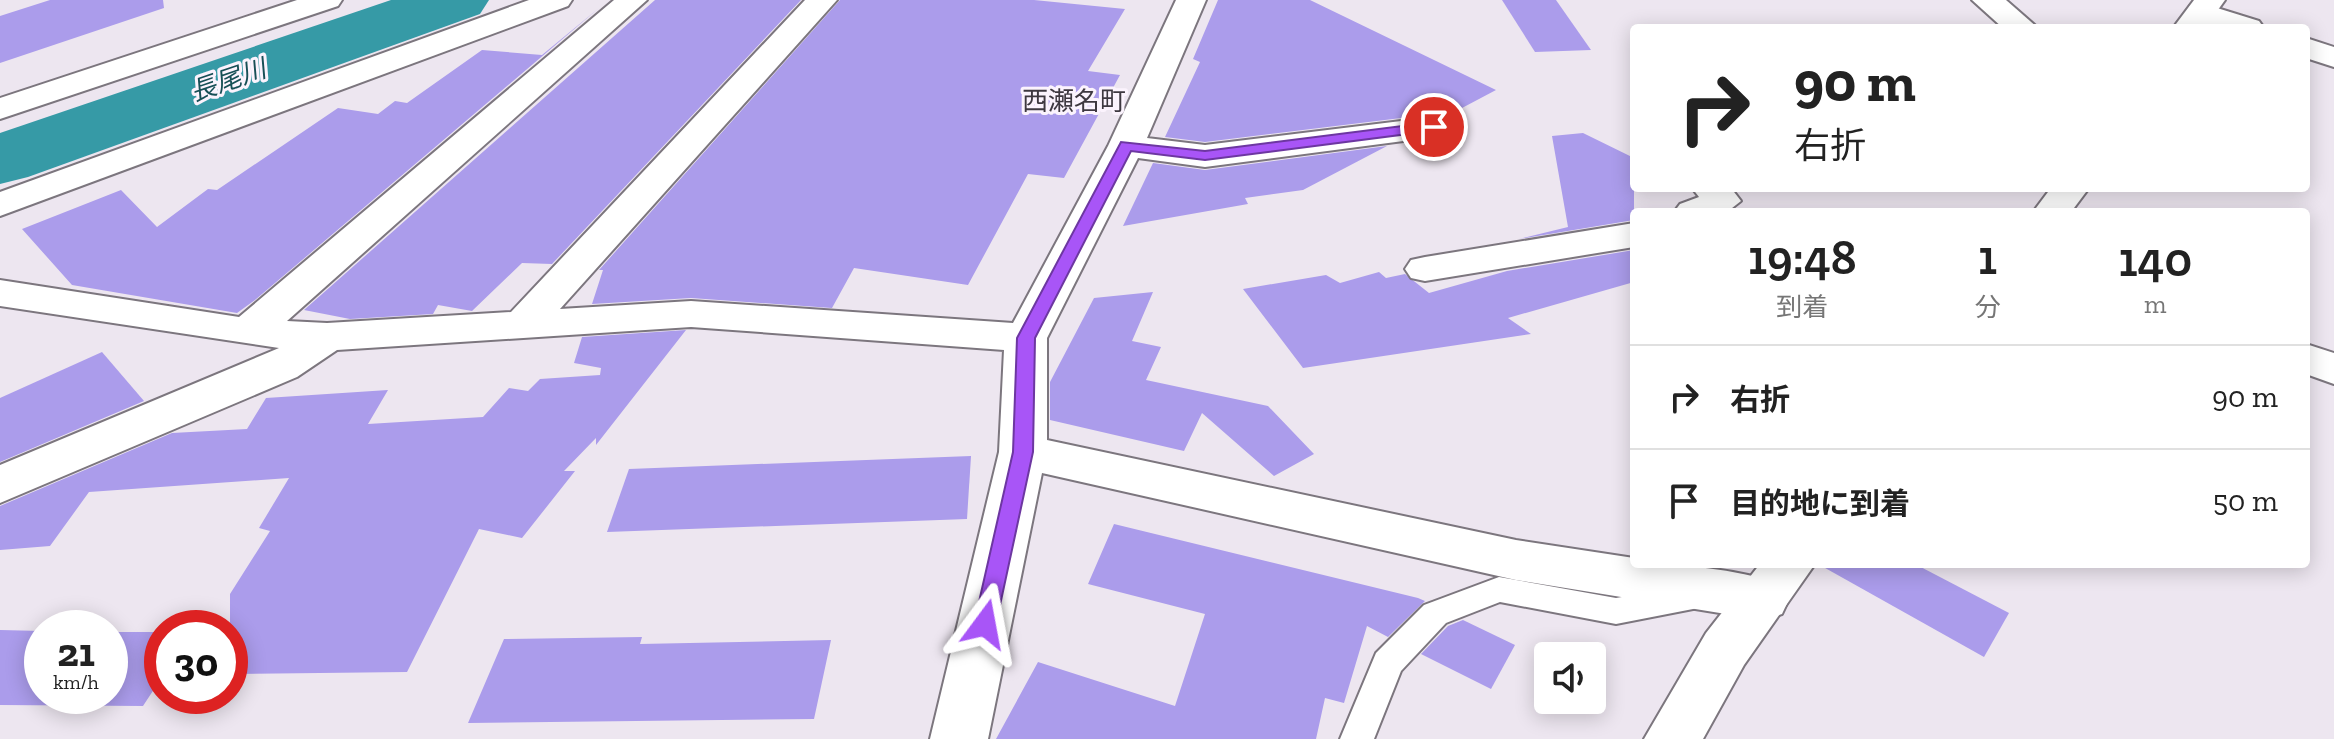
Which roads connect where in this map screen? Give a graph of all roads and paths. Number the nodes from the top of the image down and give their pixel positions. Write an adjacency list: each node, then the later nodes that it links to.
1 (327, 0): 12 (street)
2 (557, 0): 16 (street)
3 (632, 0): 22 (street)
4 (822, 0): 21 (street)
5 (1191, 0): 14 (street)
6 (1987, 0): 8 (street)
7 (2200, 13): 9 (street)
8 (2017, 24)
9 (2235, 24)
10 (2310, 49): 11 (street)
11 (2334, 57)
12 (0, 109)
13 (1434, 127): 14 (street)
14 (1126, 146): 24 (street)
15 (1714, 192): 17 (street)
16 (0, 205)
17 (1704, 208)
18 (1630, 236): 19 (street)
19 (1425, 269)
20 (0, 293): 22 (street)
21 (523, 324): 23 (street); 24 (street)
22 (248, 332): 23 (street)
23 (327, 337): 28 (street)
24 (1026, 338): 27 (street)
25 (2310, 360): 26 (street)
26 (2334, 369)
27 (1023, 452): 29 (street); 30 (street)
28 (0, 485)
29 (1757, 585): 31 (lane); 32 (street)
30 (959, 739)
31 (1357, 739)
32 (1673, 739)

